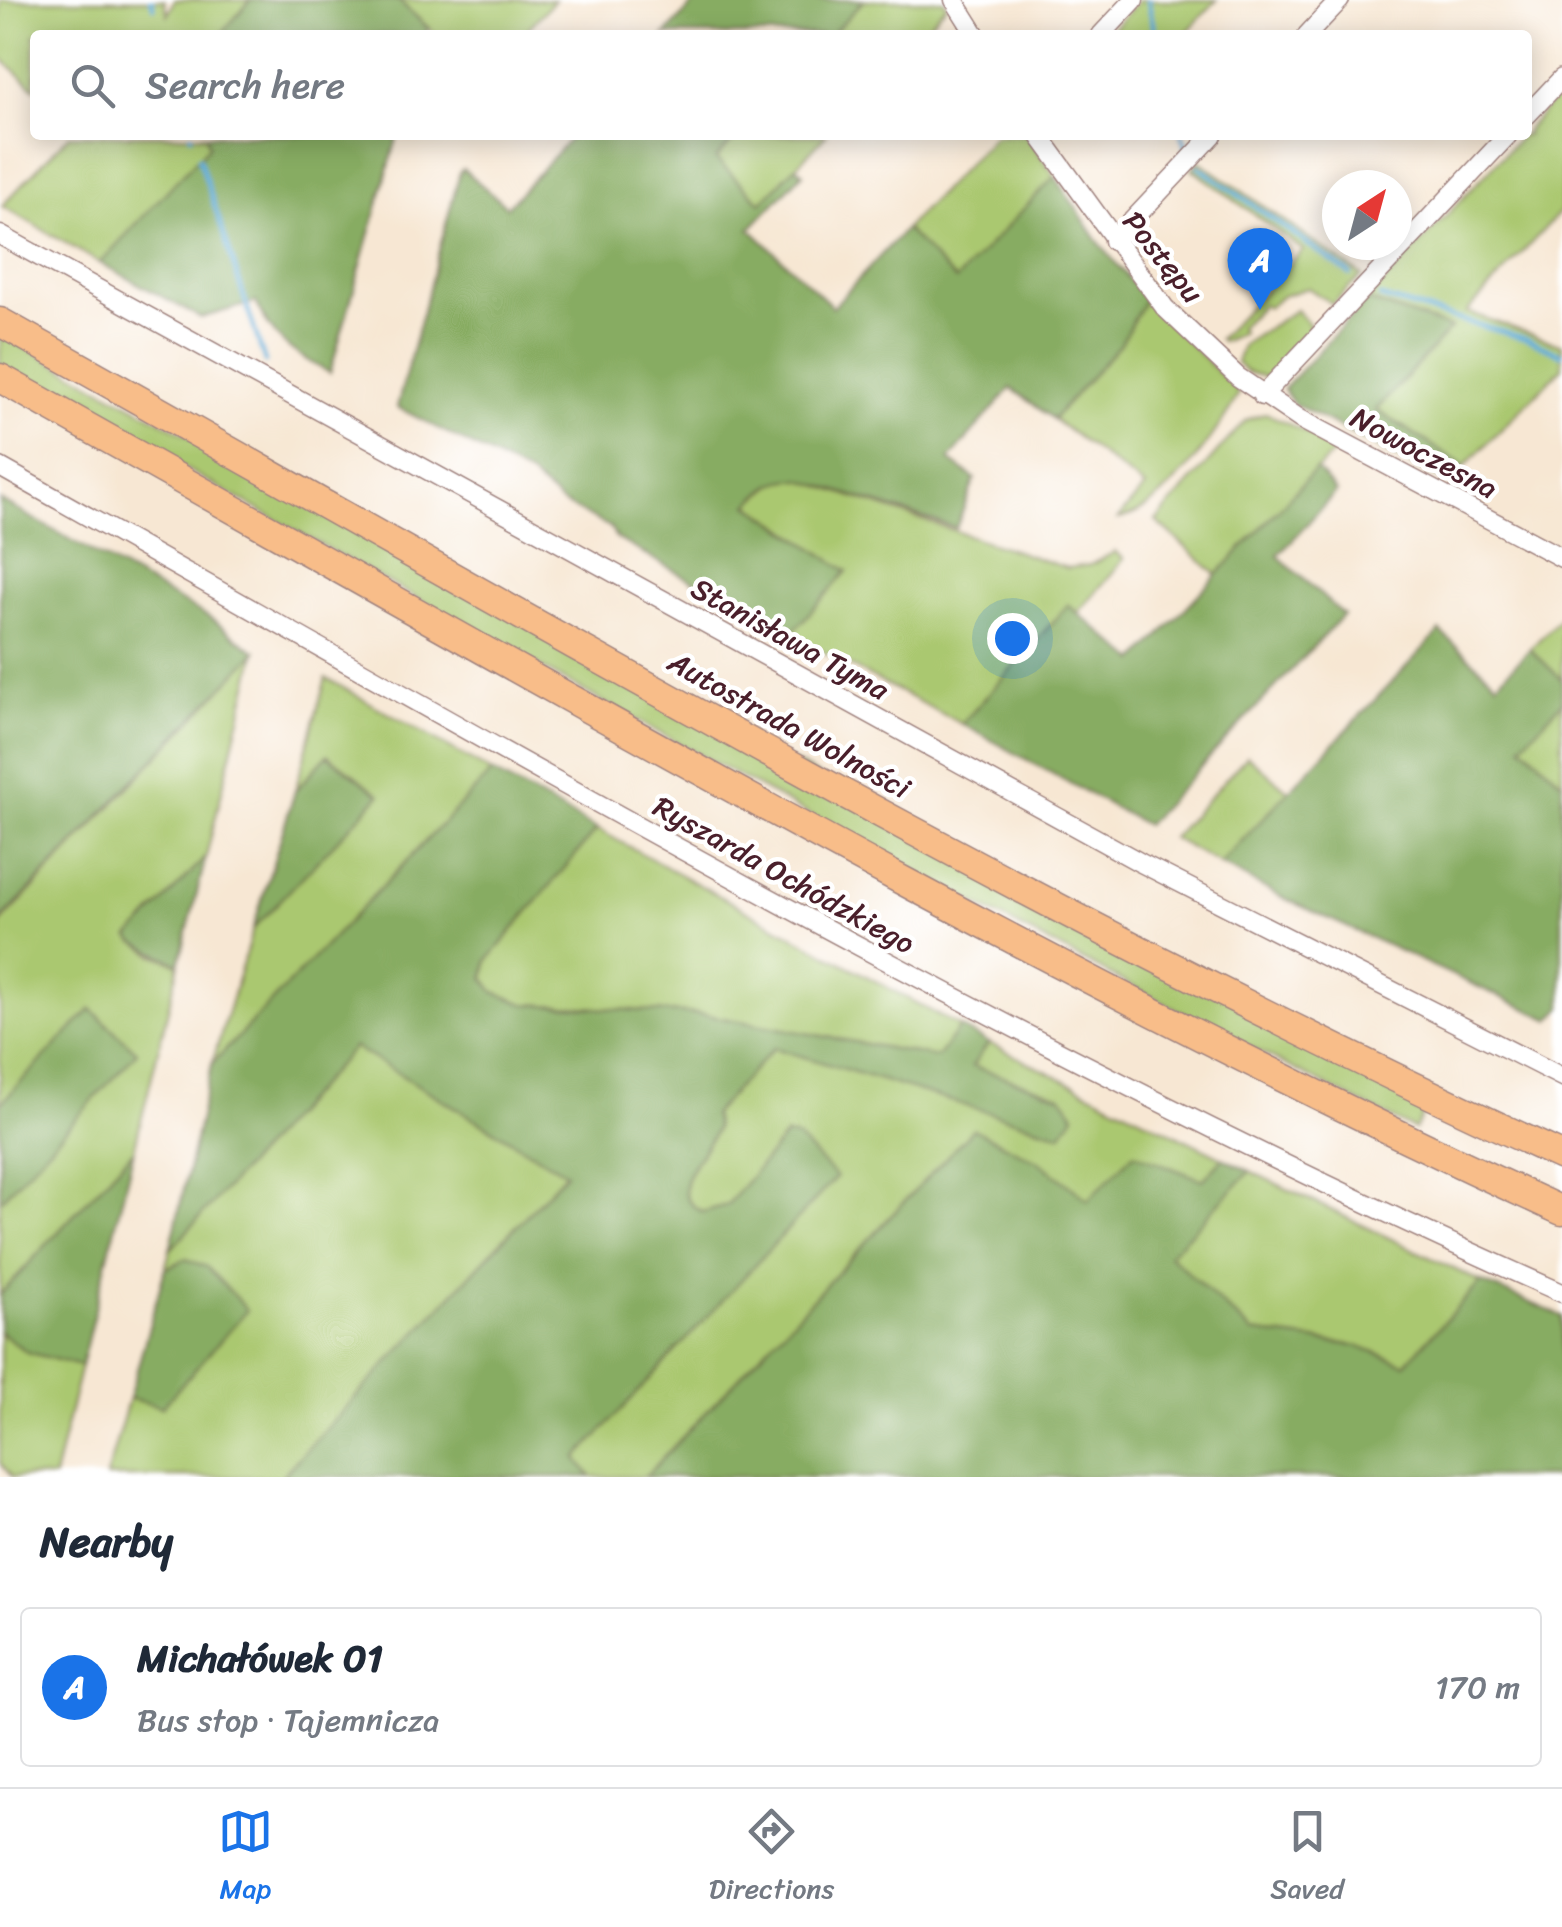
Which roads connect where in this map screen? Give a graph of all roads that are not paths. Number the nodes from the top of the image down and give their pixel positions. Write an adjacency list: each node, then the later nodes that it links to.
1 (954, 0): 4 (street)
2 (1134, 0): 5 (street)
3 (1340, 0): 6 (street)
4 (973, 30)
5 (1106, 30)
6 (1312, 30)
7 (1562, 78): 8 (street)
8 (1532, 110)
9 (1042, 140): 13 (street, Postępu)
10 (1208, 140): 13 (street)
11 (1503, 140): 16 (street)
12 (0, 235): 19 (street, Stanisława Tyma)
13 (1113, 241): 16 (street, Postępu)
14 (0, 322): 20 (highway, Autostrada Wolności)
15 (0, 378): 21 (highway)
16 (1262, 396): 18 (street, Nowoczesna)
17 (0, 467): 22 (street, Ryszarda Ochódzkiego)
18 (1562, 558)
19 (1562, 1077)
20 (1562, 1156)
21 (1562, 1210)
22 (1562, 1293)

